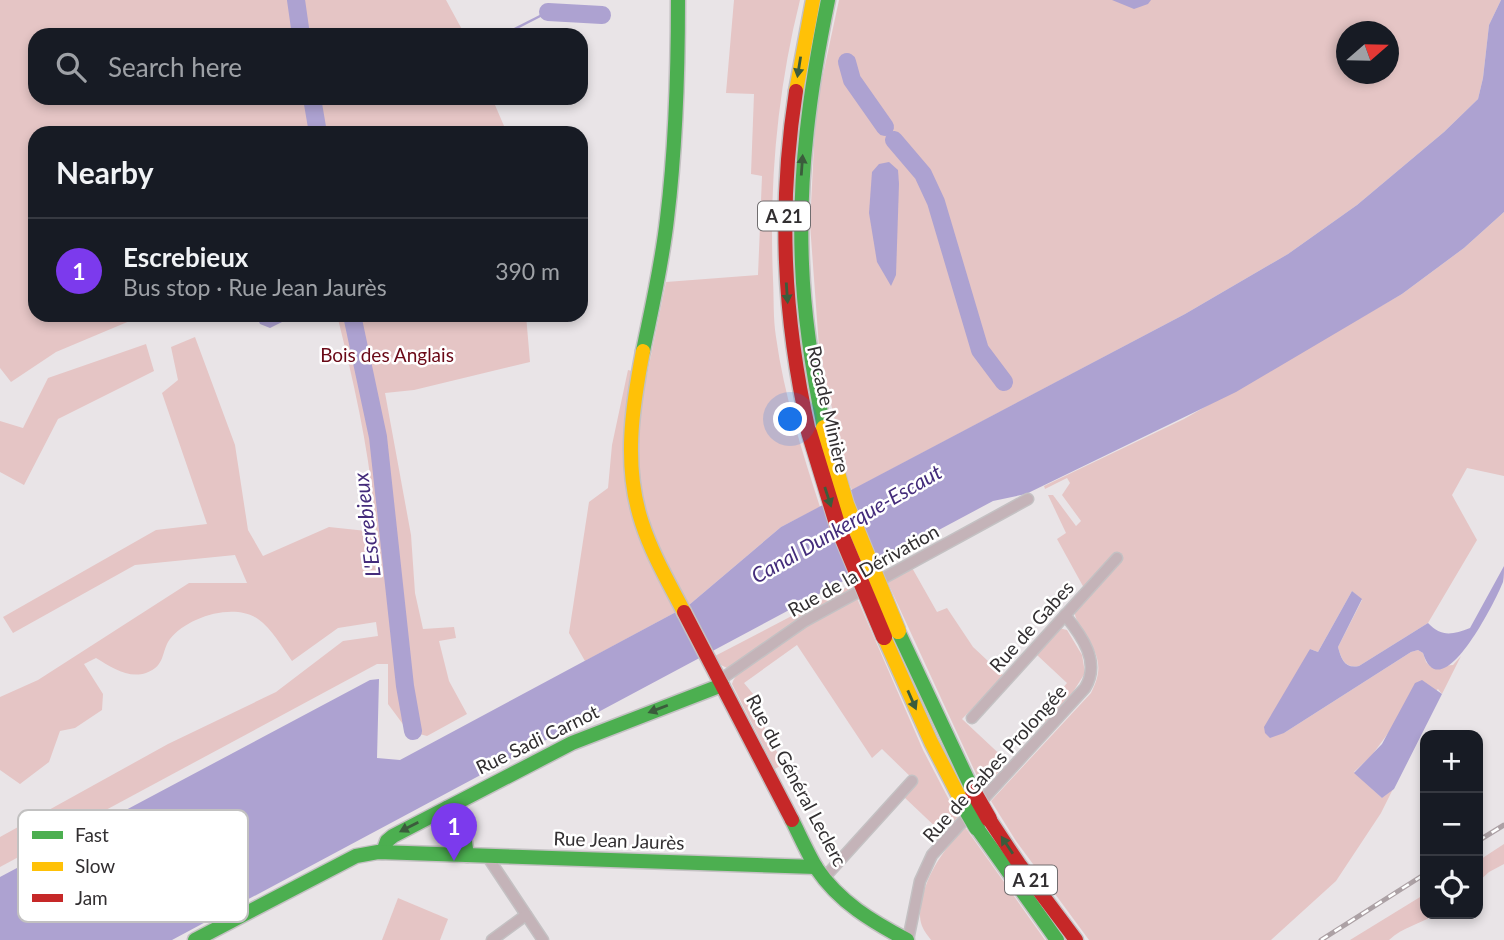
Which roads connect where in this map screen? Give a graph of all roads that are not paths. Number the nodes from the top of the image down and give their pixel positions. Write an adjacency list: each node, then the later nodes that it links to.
1 (678, 0): 8 (main road, Rue du Général Leclerc)
2 (813, 0): 4 (main road, Rocade Minière / A 21, one-way to 4)
3 (828, 0): 4 (main road, Rocade Minière / A 21, one-way to 3)
4 (816, 430): 12 (main road, Rocade Minière / A 21, bridge)
5 (1028, 499): 8 (street, Rue de la Dérivation)
6 (1117, 558): 7 (street, Rue de Gabes)
7 (1065, 615): 9 (street, Rue de Gabes); 23 (street, Rue de Gabes Prolongée)
8 (720, 680): 11 (main road, Rue Sadi Carnot, one-way to 11); 16 (main road, Rue du Général Leclerc)
9 (972, 718)
10 (912, 781): 16 (street)
11 (447, 807): 13 (main road, Rue Sadi Carnot, one-way to 13); 14 (main road)
12 (983, 823): 24 (main road, Rocade Minière / A 21); 25 (main road, Rocade Minière / A 21, one-way to 12)
13 (383, 852): 14 (main road, Rue Jean Jaurès); 17 (main road, Rue Jean Jaurès)
14 (467, 855): 15 (main road, Rue Jean Jaurès)
15 (487, 856): 16 (main road, Rue Jean Jaurès); 18 (street)
16 (820, 873): 23 (main road, Rue du Général Leclerc)
17 (248, 912)
18 (526, 915): 21 (street); 22 (street)
19 (230, 922): 20 (main road, Rue Jean Jaurès)
20 (195, 940)
21 (492, 940)
22 (543, 940)
23 (908, 940)
24 (1057, 940)
25 (1076, 940)

